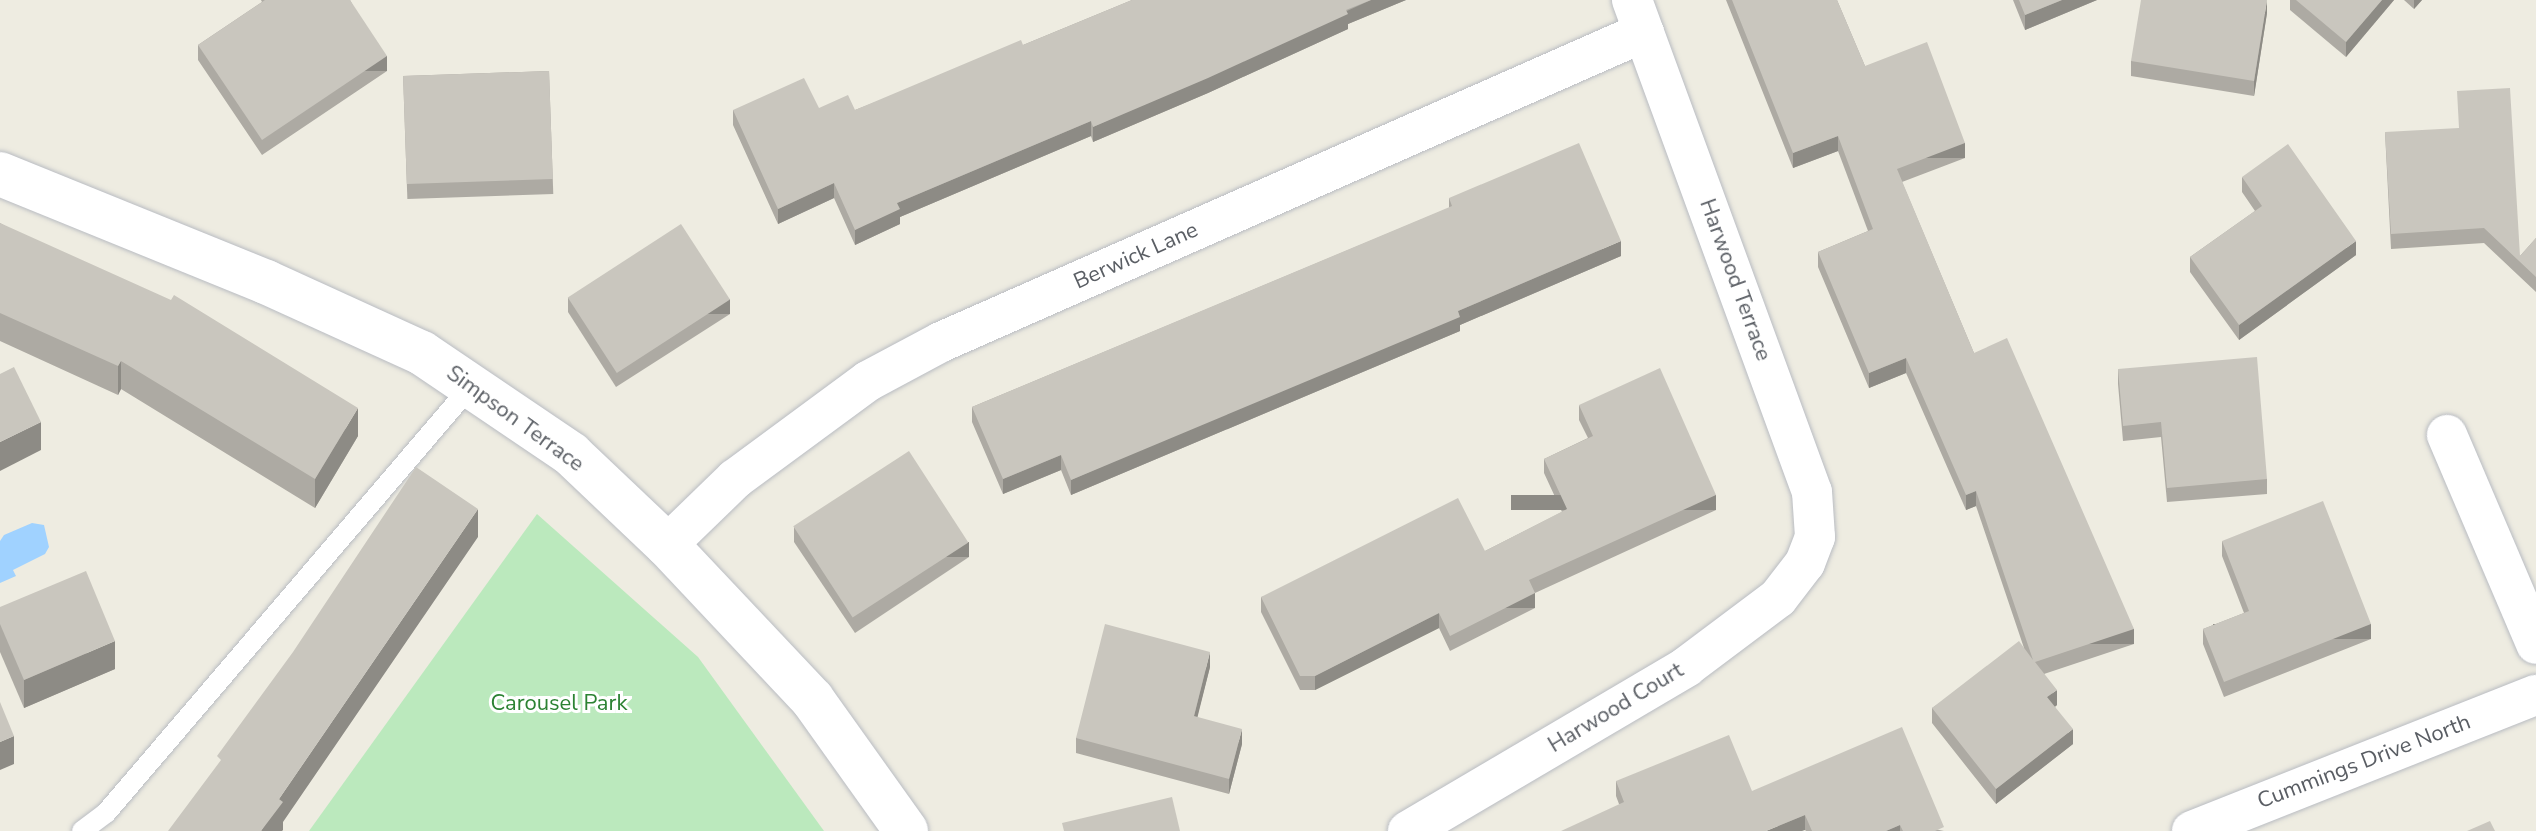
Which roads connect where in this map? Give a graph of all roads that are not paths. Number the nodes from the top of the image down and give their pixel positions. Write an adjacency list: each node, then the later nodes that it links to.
1 (1638, 16): 5 (street, Berwick Lane); 6 (street, Harwood Terrace)
2 (0, 174): 3 (street, Simpson Terrace)
3 (471, 386): 5 (street, Simpson Terrace); 9 (lane)
4 (2447, 435): 7 (street)
5 (667, 545): 10 (street, Simpson Terrace)
6 (1805, 563): 11 (street, Harwood Court)
7 (2536, 644)
8 (2536, 695): 12 (street, Cummings Drive North)
9 (82, 831)
10 (906, 831)
11 (1408, 831)
12 (2192, 831)

